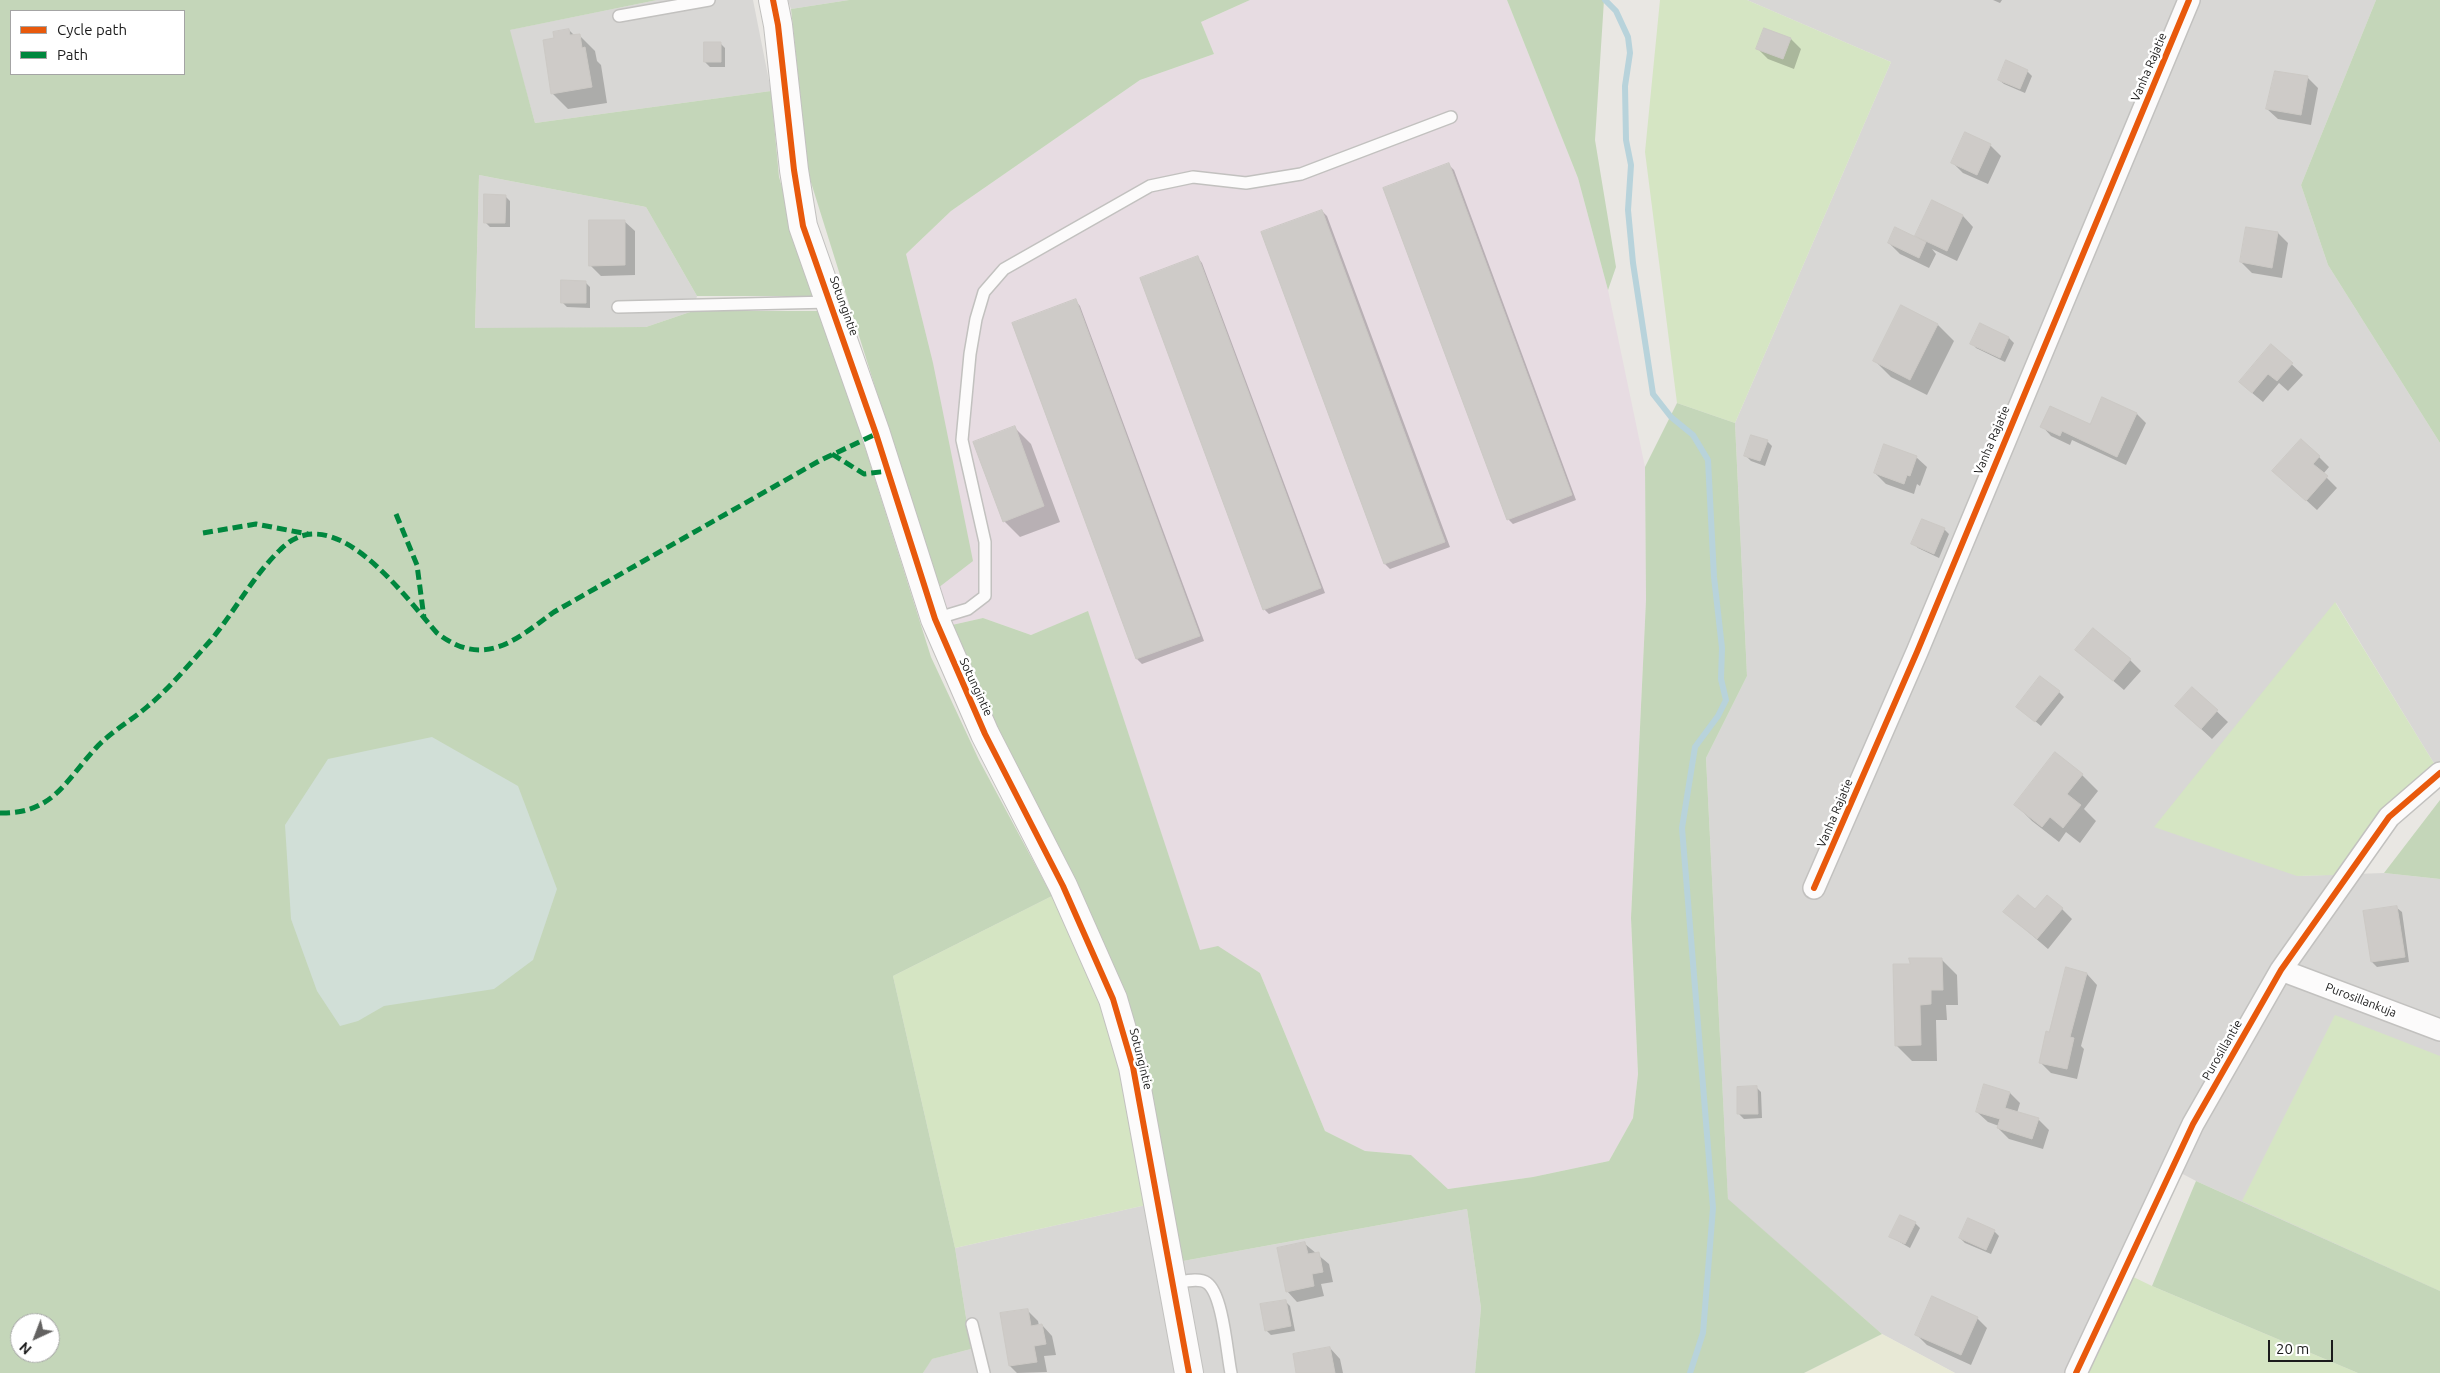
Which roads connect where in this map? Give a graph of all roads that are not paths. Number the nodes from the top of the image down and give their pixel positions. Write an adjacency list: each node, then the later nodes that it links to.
1 (709, 0): 4 (lane)
2 (772, 0): 6 (street, Sotungintie)
3 (2189, 0): 10 (street, Vanha Rajatie)
4 (619, 16)
5 (1451, 117): 8 (lane)
6 (830, 302): 7 (lane); 8 (street, Sotungintie)
7 (618, 307)
8 (935, 619): 13 (street, Sotungintie)
9 (2440, 773): 11 (street, Purosillantie)
10 (1814, 888)
11 (2281, 970): 12 (street, Purosillankuja); 18 (street, Purosillantie)
12 (2440, 1030)
13 (1173, 1283): 16 (street, Sotungintie); 17 (lane)
14 (972, 1324): 15 (lane)
15 (984, 1373)
16 (1189, 1373)
17 (1231, 1373)
18 (2076, 1373)

